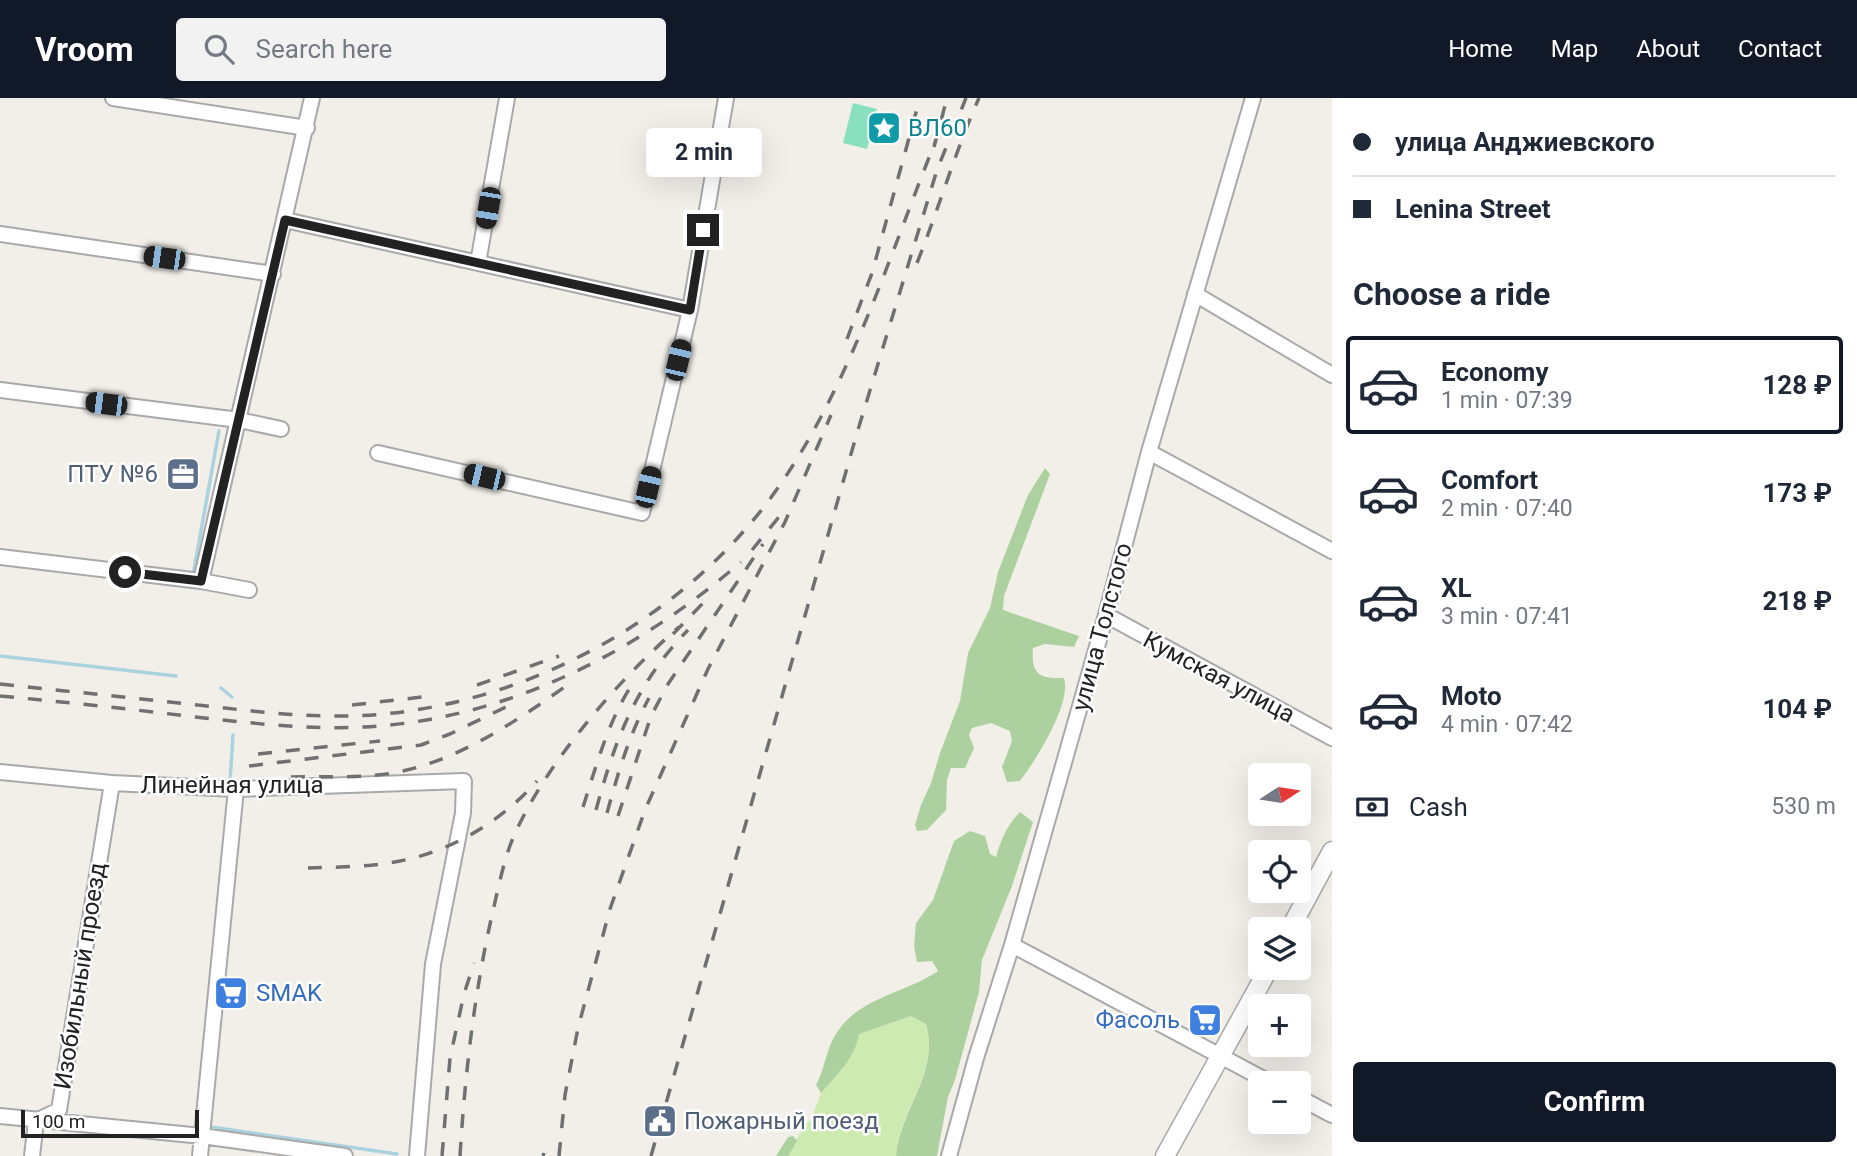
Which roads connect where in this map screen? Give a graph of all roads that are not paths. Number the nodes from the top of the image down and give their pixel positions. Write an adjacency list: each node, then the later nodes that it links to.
1 (113, 98): 6 (street)
2 (312, 98): 6 (street)
3 (507, 98): 9 (street)
4 (726, 98): 12 (street)
5 (1253, 98): 11 (street, улица Толстого)
6 (307, 128): 7 (street)
7 (285, 220): 9 (street); 10 (street)
8 (0, 234): 10 (street)
9 (478, 263): 12 (street)
10 (273, 274): 15 (street)
11 (1195, 294): 13 (street); 17 (street, улица Толстого)
12 (690, 310): 18 (street)
13 (1332, 375)
14 (0, 390): 15 (street)
15 (239, 420): 16 (street); 21 (street)
16 (281, 429)
17 (1149, 452): 19 (street); 23 (street, улица Толстого)
18 (378, 453)
19 (1332, 551)
20 (0, 557): 21 (street)
21 (201, 581): 22 (street)
22 (249, 590)
23 (1106, 615): 24 (street, Кумская улица); 30 (street, улица Толстого)
24 (1332, 738)
25 (0, 772): 26 (street, Линейная улица)
26 (112, 783): 27 (street, Линейная улица); 37 (street, Изобильный проезд)
27 (236, 789): 38 (street); 42 (street, Линейная улица)
28 (1332, 851): 29 (street)
29 (1296, 917)
30 (1012, 945): 32 (street); 43 (street, улица Толстого)
31 (1262, 980): 32 (street)
32 (1220, 1057): 33 (street); 44 (street)
33 (1248, 1071)
34 (1311, 1104): 35 (street)
35 (1332, 1115)
36 (0, 1116): 37 (street)
37 (36, 1121): 38 (street); 39 (street, Изобильный проезд)
38 (202, 1136): 40 (street); 41 (street)
39 (32, 1156)
40 (200, 1156)
41 (345, 1156)
42 (416, 1156)
43 (949, 1156)
44 (1165, 1156)

